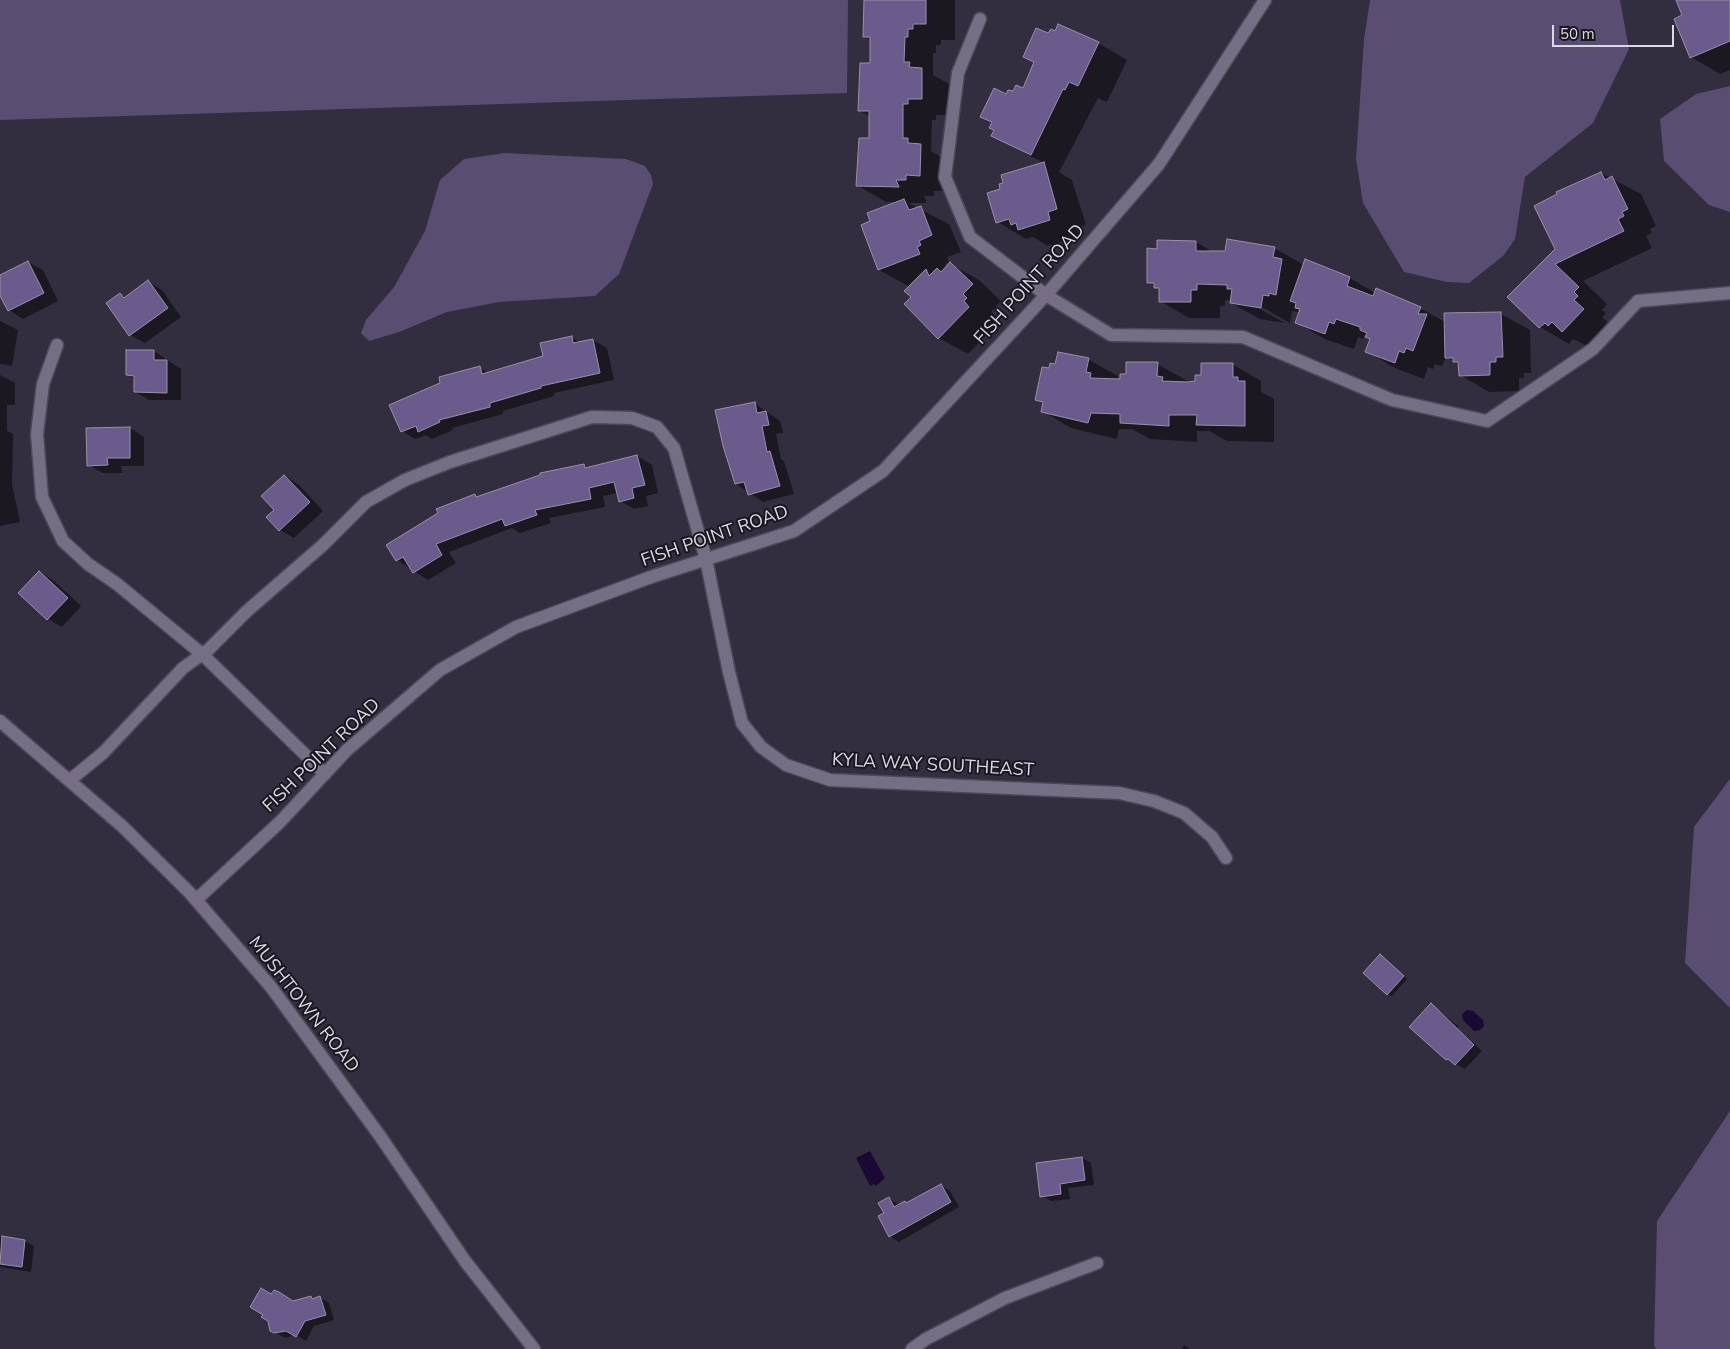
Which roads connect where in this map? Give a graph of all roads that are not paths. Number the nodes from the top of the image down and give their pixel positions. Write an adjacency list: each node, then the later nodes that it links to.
1 (1265, 0): 4 (street, FISH POINT ROAD)
2 (980, 19): 4 (street)
3 (1730, 293): 4 (street)
4 (1046, 295): 6 (street, FISH POINT ROAD)
5 (57, 345): 7 (street)
6 (706, 559): 7 (street, KYLA WAY SOUTHEAST); 9 (street, FISH POINT ROAD); 11 (street, KYLA WAY SOUTHEAST)
7 (202, 654): 9 (street); 10 (street, KYLA WAY SOUTHEAST)
8 (0, 721): 10 (street, MUSHTOWN ROAD)
9 (325, 774): 12 (street, FISH POINT ROAD)
10 (70, 780): 12 (street, MUSHTOWN ROAD)
11 (1226, 858)
12 (196, 900): 14 (street, MUSHTOWN ROAD)
13 (1097, 1263): 15 (street)
14 (534, 1349)
15 (912, 1349)

